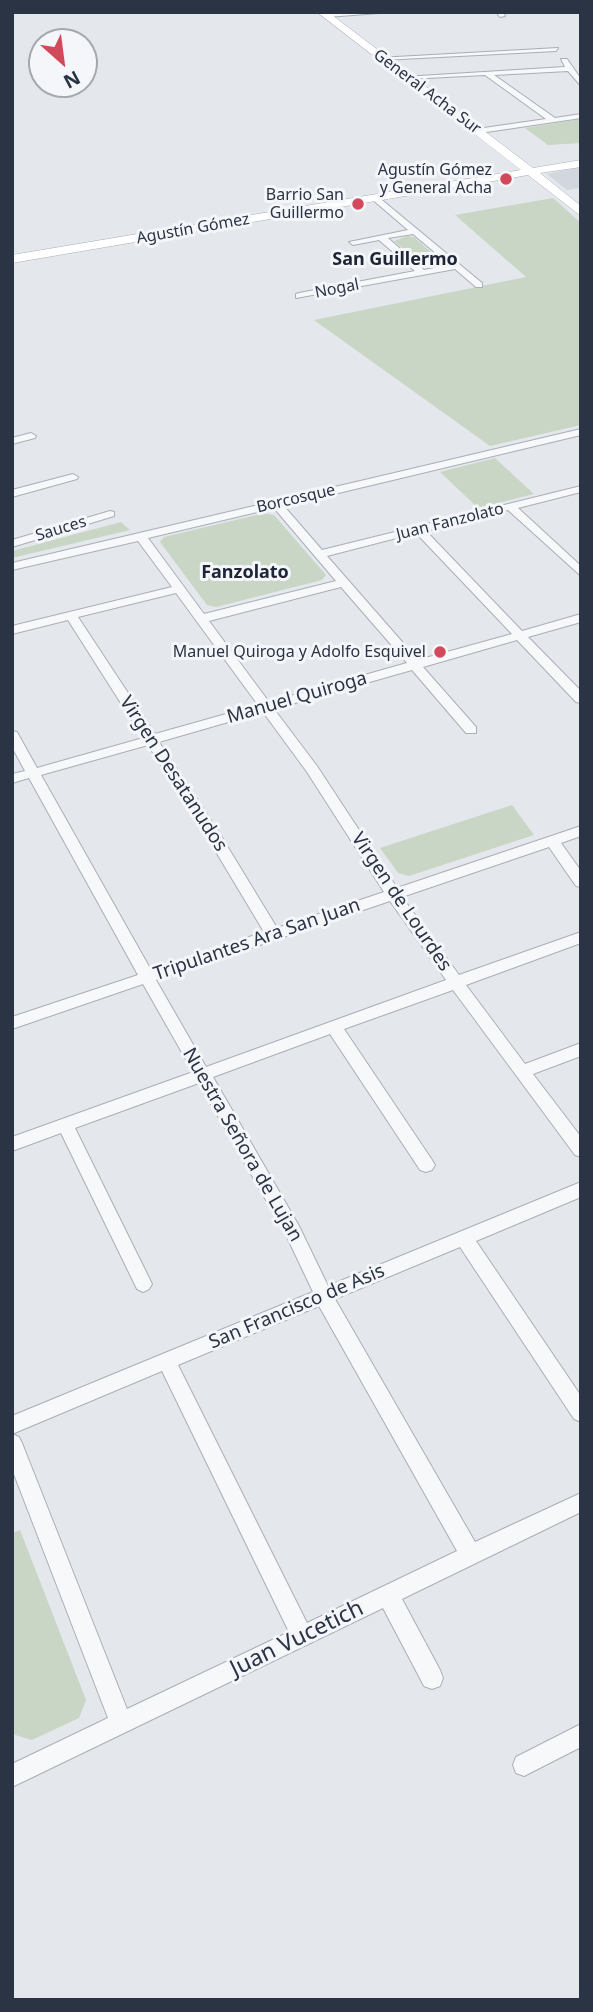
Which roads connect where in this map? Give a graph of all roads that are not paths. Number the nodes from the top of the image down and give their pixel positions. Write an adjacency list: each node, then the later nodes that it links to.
1 (389, 12): 2 (street)
2 (325, 14): 3 (main road, General Acha Sur)
3 (382, 58): 4 (street); 6 (main road, General Acha Sur)
4 (570, 69): 5 (street); 7 (street)
5 (486, 73): 6 (street); 9 (street)
6 (407, 77): 10 (main road, General Acha Sur)
7 (581, 84)
8 (581, 116): 9 (street)
9 (553, 120): 10 (street)
10 (480, 131): 12 (main road, General Acha Sur)
11 (581, 163): 12 (main road, Agustín Gómez)
12 (531, 172): 13 (main road, Agustín Gómez); 14 (main road, General Acha Sur)
13 (376, 198): 15 (street); 18 (main road, Agustín Gómez)
14 (581, 212)
15 (415, 231): 16 (street); 19 (street)
16 (381, 237): 17 (street); 20 (street)
17 (354, 242)
18 (12, 259)
19 (457, 266): 20 (street, Nogal); 21 (street)
20 (422, 273): 22 (street, Nogal)
21 (479, 285)
22 (299, 296)
23 (581, 432): 29 (street, Borcosque)
24 (31, 436): 25 (street)
25 (12, 441)
26 (73, 477): 28 (street)
27 (581, 489): 30 (street, Juan Fanzolato)
28 (12, 495)
29 (276, 504): 33 (street, Borcosque); 35 (street)
30 (511, 507): 32 (street, Juan Fanzolato); 37 (street)
31 (110, 514): 34 (street, Sauces)
32 (418, 530): 35 (street, Juan Fanzolato); 44 (street)
33 (141, 537): 36 (street, Borcosque); 39 (street, Virgen de Lourdes)
34 (12, 544)
35 (319, 554): 38 (street)
36 (12, 567)
37 (581, 573)
38 (343, 583): 42 (street); 45 (street)
39 (179, 589): 40 (street); 42 (street, Virgen de Lourdes)
40 (71, 616): 43 (street); 50 (street, Virgen Desatanudos)
41 (581, 618): 44 (street, Manuel Quiroga)
42 (201, 619): 47 (street, Virgen de Lourdes)
43 (12, 631)
44 (520, 635): 45 (street, Manuel Quiroga); 46 (street)
45 (415, 665): 47 (street, Manuel Quiroga); 48 (street)
46 (581, 699)
47 (266, 707): 50 (street, Manuel Quiroga); 56 (street, Virgen de Lourdes)
48 (471, 730)
49 (12, 735): 51 (street, Nuestra Señora de Lujan)
50 (151, 740): 51 (street, Manuel Quiroga); 57 (street, Virgen Desatanudos)
51 (34, 773): 52 (street, Manuel Quiroga); 59 (street, Nuestra Señora de Lujan)
52 (12, 779)
53 (581, 831): 54 (street, Tripulantes Ara San Juan)
54 (552, 840): 55 (street); 56 (street, Tripulantes Ara San Juan)
55 (581, 882)
56 (393, 894): 57 (street, Tripulantes Ara San Juan); 60 (street, Virgen de Lourdes)
57 (273, 935): 59 (street, Tripulantes Ara San Juan)
58 (581, 937): 60 (street)
59 (147, 978): 61 (street, Tripulantes Ara San Juan); 65 (street, Nuestra Señora de Lujan)
60 (456, 982): 62 (street); 64 (street, Virgen de Lourdes)
61 (13, 1023)
62 (334, 1027): 65 (street); 69 (street)
63 (581, 1049): 64 (street)
64 (523, 1072): 68 (street, Virgen de Lourdes)
65 (202, 1075): 66 (street); 73 (street, Nuestra Señora de Lujan)
66 (65, 1125): 67 (street); 72 (street)
67 (12, 1144)
68 (581, 1150)
69 (426, 1165)
70 (581, 1189): 71 (street, San Francisco de Asis)
71 (464, 1238): 73 (street, San Francisco de Asis); 75 (street)
72 (143, 1284)
73 (325, 1296): 74 (street, San Francisco de Asis); 79 (street, Nuestra Señora de Lujan)
74 (167, 1361): 76 (street, San Francisco de Asis); 81 (street)
75 (581, 1413)
76 (12, 1425)
77 (12, 1443): 83 (street)
78 (581, 1502): 79 (street, Juan Vucetich)
79 (471, 1555): 80 (street, Juan Vucetich)
80 (388, 1595): 81 (street, Juan Vucetich); 82 (street)
81 (302, 1636): 83 (street, Juan Vucetich)
82 (432, 1678)
83 (121, 1723): 86 (street, Juan Vucetich)
84 (581, 1735): 85 (street)
85 (524, 1765)
86 (12, 1776)

